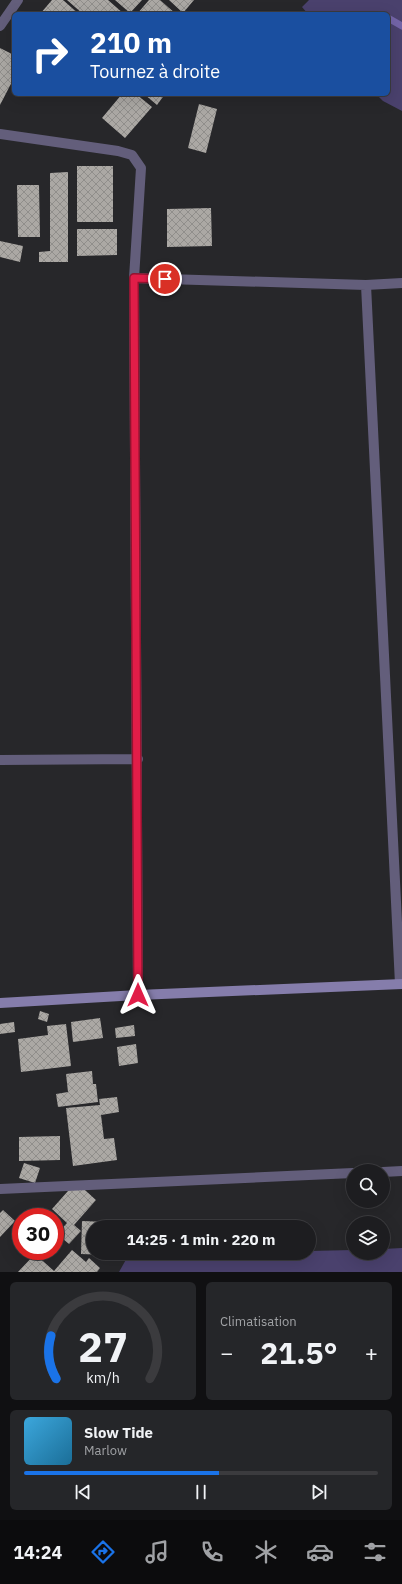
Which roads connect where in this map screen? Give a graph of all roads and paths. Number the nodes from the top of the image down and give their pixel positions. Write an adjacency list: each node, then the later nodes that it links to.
1 (18, 0): 2 (street)
2 (0, 26)
3 (0, 134): 4 (street)
4 (134, 278): 6 (street); 7 (street)
5 (402, 283): 6 (street)
6 (366, 285): 9 (street)
7 (138, 758): 8 (street); 10 (street)
8 (0, 760)
9 (401, 984): 10 (main road)
10 (138, 995): 11 (main road)
11 (0, 1003)
12 (402, 1171): 13 (street)
13 (390, 1172)
14 (346, 1173): 15 (street)
15 (0, 1189)

